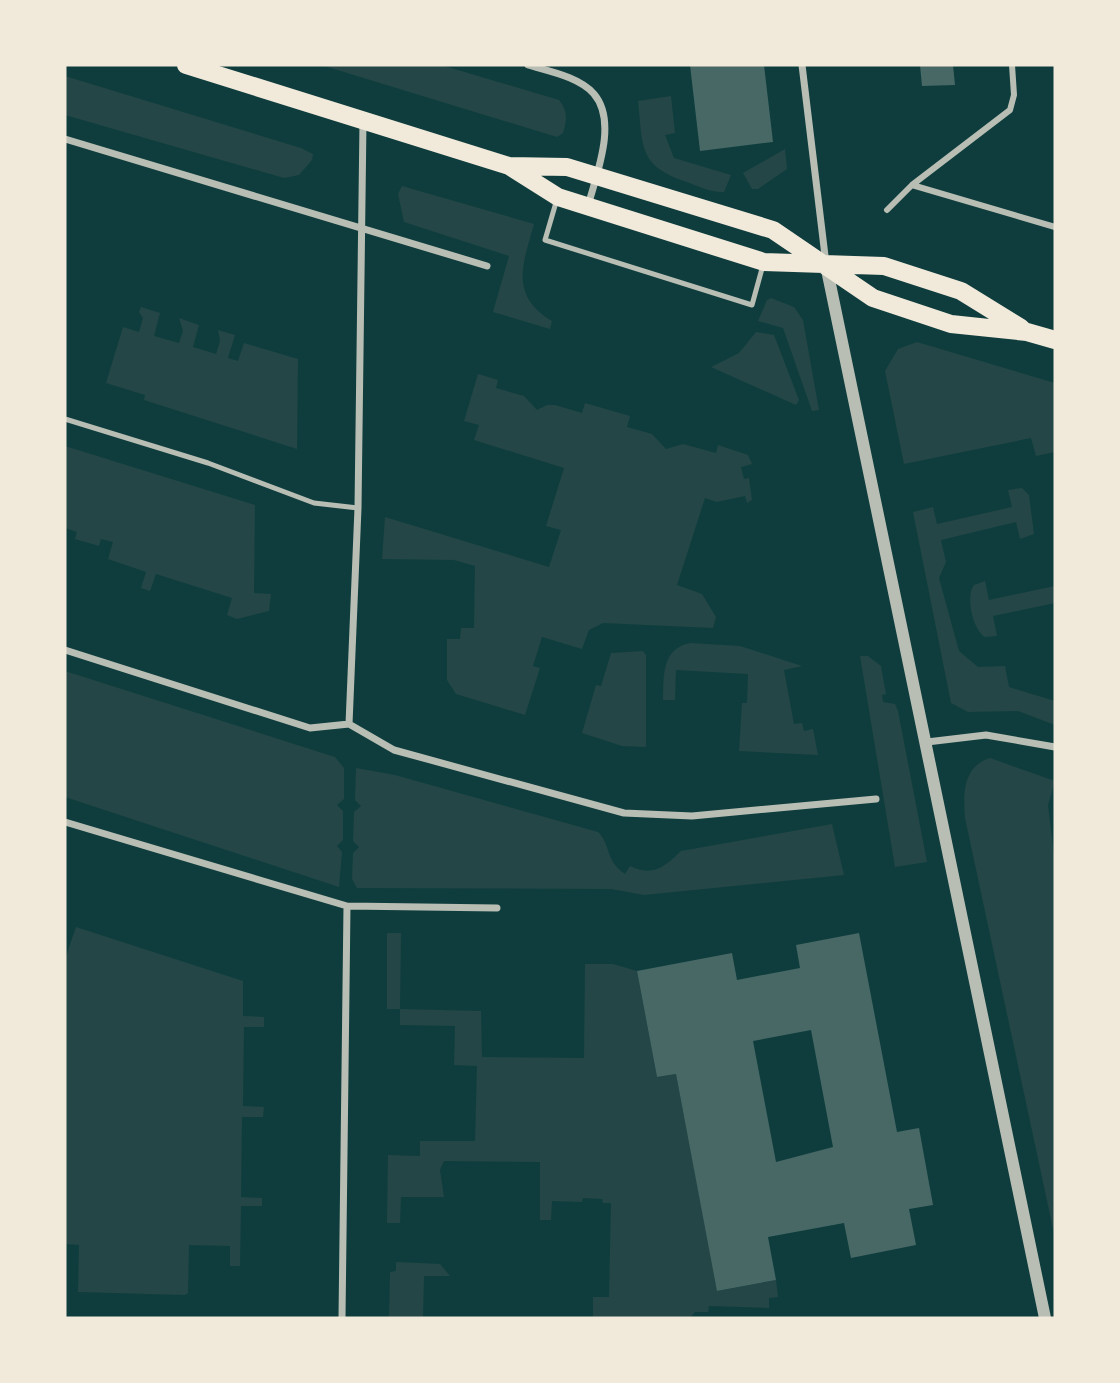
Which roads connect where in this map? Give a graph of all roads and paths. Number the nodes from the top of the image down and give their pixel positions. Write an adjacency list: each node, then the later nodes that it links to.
1 (186, 65): 5 (main road)
2 (528, 65): 8 (street)
3 (802, 65): 16 (street)
4 (1012, 65): 9 (street)
5 (363, 121): 7 (main road); 13 (street)
6 (65, 139): 13 (street)
7 (509, 166): 8 (main road); 10 (main road)
8 (596, 176): 11 (street); 16 (main road)
9 (912, 185): 12 (street); 14 (street)
10 (558, 197): 11 (main road); 15 (lane)
11 (587, 206): 15 (main road)
12 (887, 210)
13 (360, 227): 17 (street); 21 (street)
14 (1055, 227)
15 (764, 262): 16 (main road)
16 (826, 264): 18 (main road); 18 (main road); 24 (street)
17 (487, 266)
18 (1027, 332): 19 (main road)
19 (1055, 340)
20 (65, 419): 21 (lane)
21 (358, 508): 23 (street)
22 (65, 650): 23 (street)
23 (349, 723): 26 (street)
24 (927, 742): 25 (street); 31 (street)
25 (1055, 747)
26 (876, 799)
27 (65, 822): 28 (street)
28 (347, 906): 29 (street); 30 (street)
29 (497, 908)
30 (342, 1318)
31 (1045, 1318)

